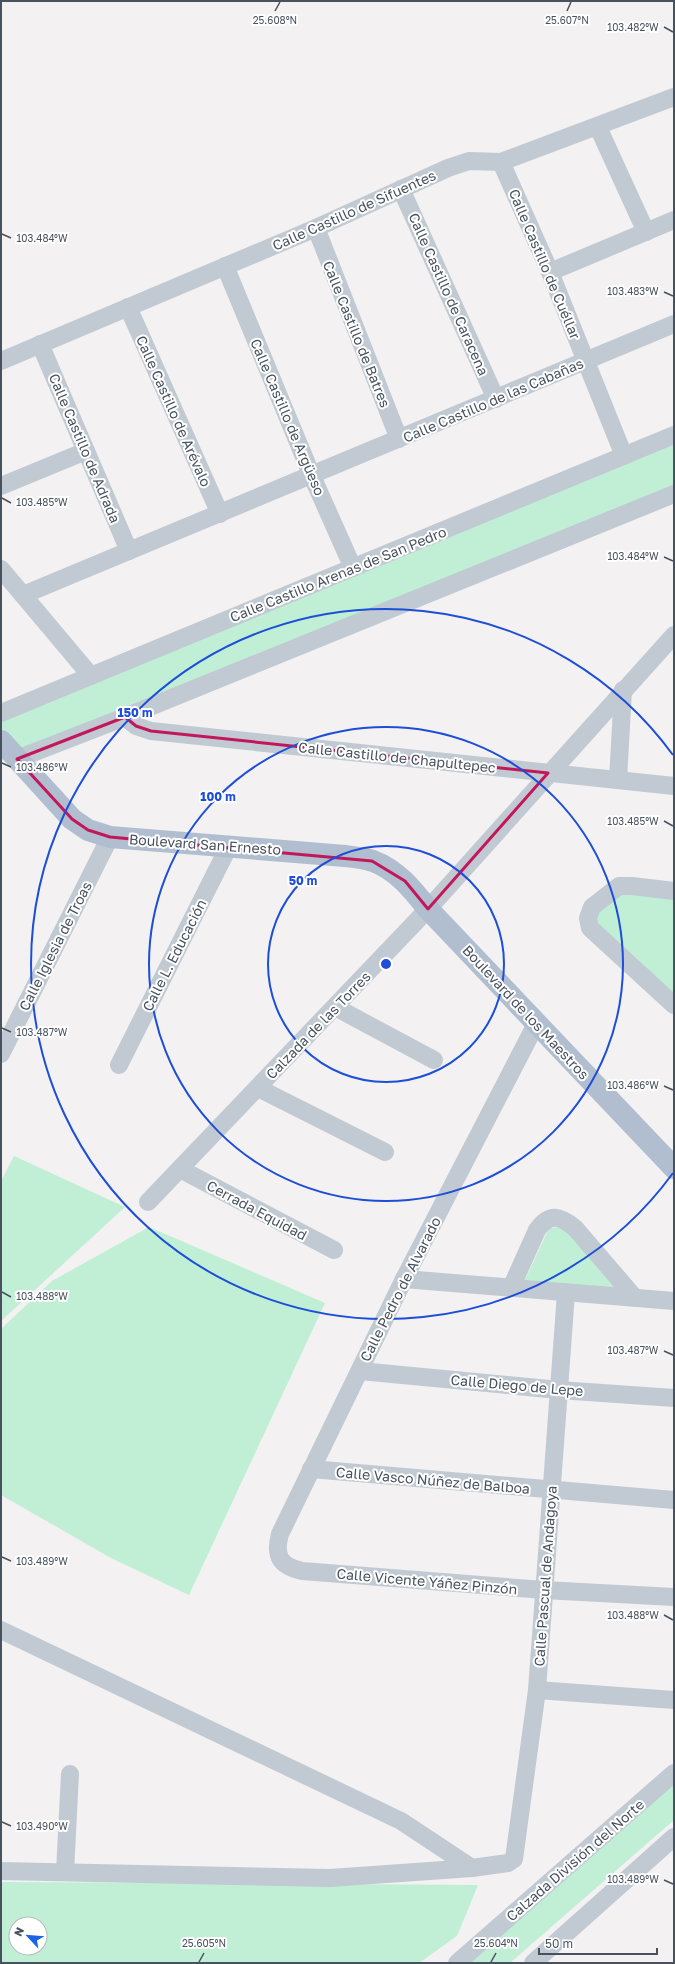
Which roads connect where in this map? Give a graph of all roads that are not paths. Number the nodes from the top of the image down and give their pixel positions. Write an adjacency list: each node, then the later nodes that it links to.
1 (674, 97): 2 (street, Calle Castillo de Sifuentes)
2 (598, 127): 3 (street, Calle Castillo de Sifuentes); 7 (street)
3 (501, 162): 4 (street, Calle Castillo de Sifuentes); 9 (street, Calle Castillo de Cuéllar)
4 (401, 189): 6 (street, Calle Castillo de Sifuentes); 15 (street, Calle Castillo de Caracena)
5 (674, 220): 7 (street)
6 (316, 228): 8 (street, Calle Castillo de Sifuentes); 17 (street, Calle Castillo de Batres)
7 (646, 232): 9 (street)
8 (225, 266): 10 (street, Calle Castillo de Sifuentes); 20 (street, Calle Castillo de Argüeso)
9 (550, 272): 14 (street, Calle Castillo de Cuéllar)
10 (128, 308): 12 (street, Calle Castillo de Sifuentes); 23 (street, Calle Castillo de Arévalo)
11 (674, 324): 14 (street, Calle Castillo de las Cabañas)
12 (40, 344): 13 (street, Calle Castillo de Sifuentes); 18 (street, Calle Castillo de Adrada)
13 (1, 361)
14 (585, 361): 15 (street, Calle Castillo de las Cabañas); 19 (street, Calle Castillo de Cuéllar)
15 (496, 399): 17 (street, Calle Castillo de las Cabañas)
16 (674, 435): 19 (street, Calle Castillo Arenas de San Pedro)
17 (399, 439): 20 (street, Calle Castillo de las Cabañas)
18 (86, 451): 21 (street); 24 (street, Calle Castillo de Adrada)
19 (624, 456): 25 (street, Calle Castillo Arenas de San Pedro)
20 (312, 476): 23 (street); 25 (street, Calle Castillo de Argüeso)
21 (1, 486)
22 (674, 494): 32 (street)
23 (220, 514): 24 (street)
24 (129, 551): 27 (street)
25 (354, 568): 29 (street, Calle Castillo Arenas de San Pedro)
26 (1, 569): 27 (street)
27 (23, 595): 29 (street)
28 (674, 635): 30 (street, Calzada de las Torres)
29 (91, 676): 31 (street, Calle Castillo Arenas de San Pedro)
30 (623, 690): 35 (street, Calzada de las Torres); 36 (street)
31 (1, 713)
32 (125, 717): 34 (street); 35 (street, Calle Castillo de Chapultepec)
33 (1, 741): 34 (main road, Boulevard San Ernesto)
34 (9, 762): 38 (main road, Boulevard San Ernesto)
35 (548, 773): 36 (street, Calle Castillo de Chapultepec); 41 (street, Calzada de las Torres)
36 (618, 780): 37 (street, Calle Castillo de Chapultepec)
37 (674, 786)
38 (110, 837): 39 (main road, Boulevard San Ernesto); 45 (street, Calle Iglesia de Troas)
39 (229, 846): 41 (main road, Boulevard San Ernesto); 47 (street, Calle L. Educación)
40 (674, 891): 42 (street)
41 (428, 909): 43 (street, Calzada de las Torres); 44 (main road, Boulevard de los Maestros)
42 (674, 1005)
43 (335, 1007): 46 (street); 48 (street, Calzada de las Torres)
44 (536, 1024): 50 (main road, Boulevard de los Maestros); 54 (street, Calle Pedro de Alvarado)
45 (1, 1054)
46 (434, 1060)
47 (119, 1065)
48 (258, 1088): 49 (street); 51 (street, Calzada de las Torres)
49 (385, 1152)
50 (674, 1168)
51 (180, 1169): 52 (street, Calzada de las Torres); 53 (street, Cerrada Equidad)
52 (148, 1202)
53 (334, 1250)
54 (404, 1279): 55 (street); 59 (street, Calle Pedro de Alvarado)
55 (511, 1288): 56 (street); 57 (street)
56 (566, 1292): 57 (street); 60 (street, Calle Pascual de Andagoya)
57 (635, 1298): 58 (street)
58 (674, 1301)
59 (360, 1370): 60 (street, Calle Diego de Lepe); 62 (street, Calle Pedro de Alvarado)
60 (559, 1390): 61 (street, Calle Diego de Lepe); 63 (street, Calle Pascual de Andagoya)
61 (674, 1398)
62 (311, 1469): 63 (street, Calle Vasco Núñez de Balboa); 65 (street, Calle Pedro de Alvarado)
63 (551, 1491): 64 (street, Calle Vasco Núñez de Balboa); 66 (street, Calle Pascual de Andagoya)
64 (674, 1500)
65 (280, 1559): 66 (street, Calle Vicente Yáñez Pinzón)
66 (544, 1590): 67 (street, Calle Vicente Yáñez Pinzón); 69 (street, Calle Pascual de Andagoya)
67 (674, 1597)
68 (1, 1630): 74 (street)
69 (537, 1690): 70 (street); 74 (street, Calle Pascual de Andagoya)
70 (674, 1700)
71 (674, 1772): 77 (street, Calzada División del Norte)
72 (70, 1774): 76 (street)
73 (674, 1837): 78 (street)
74 (472, 1868): 76 (street)
75 (1, 1871): 76 (street)
76 (65, 1872)
77 (457, 1963)
78 (533, 1963)

